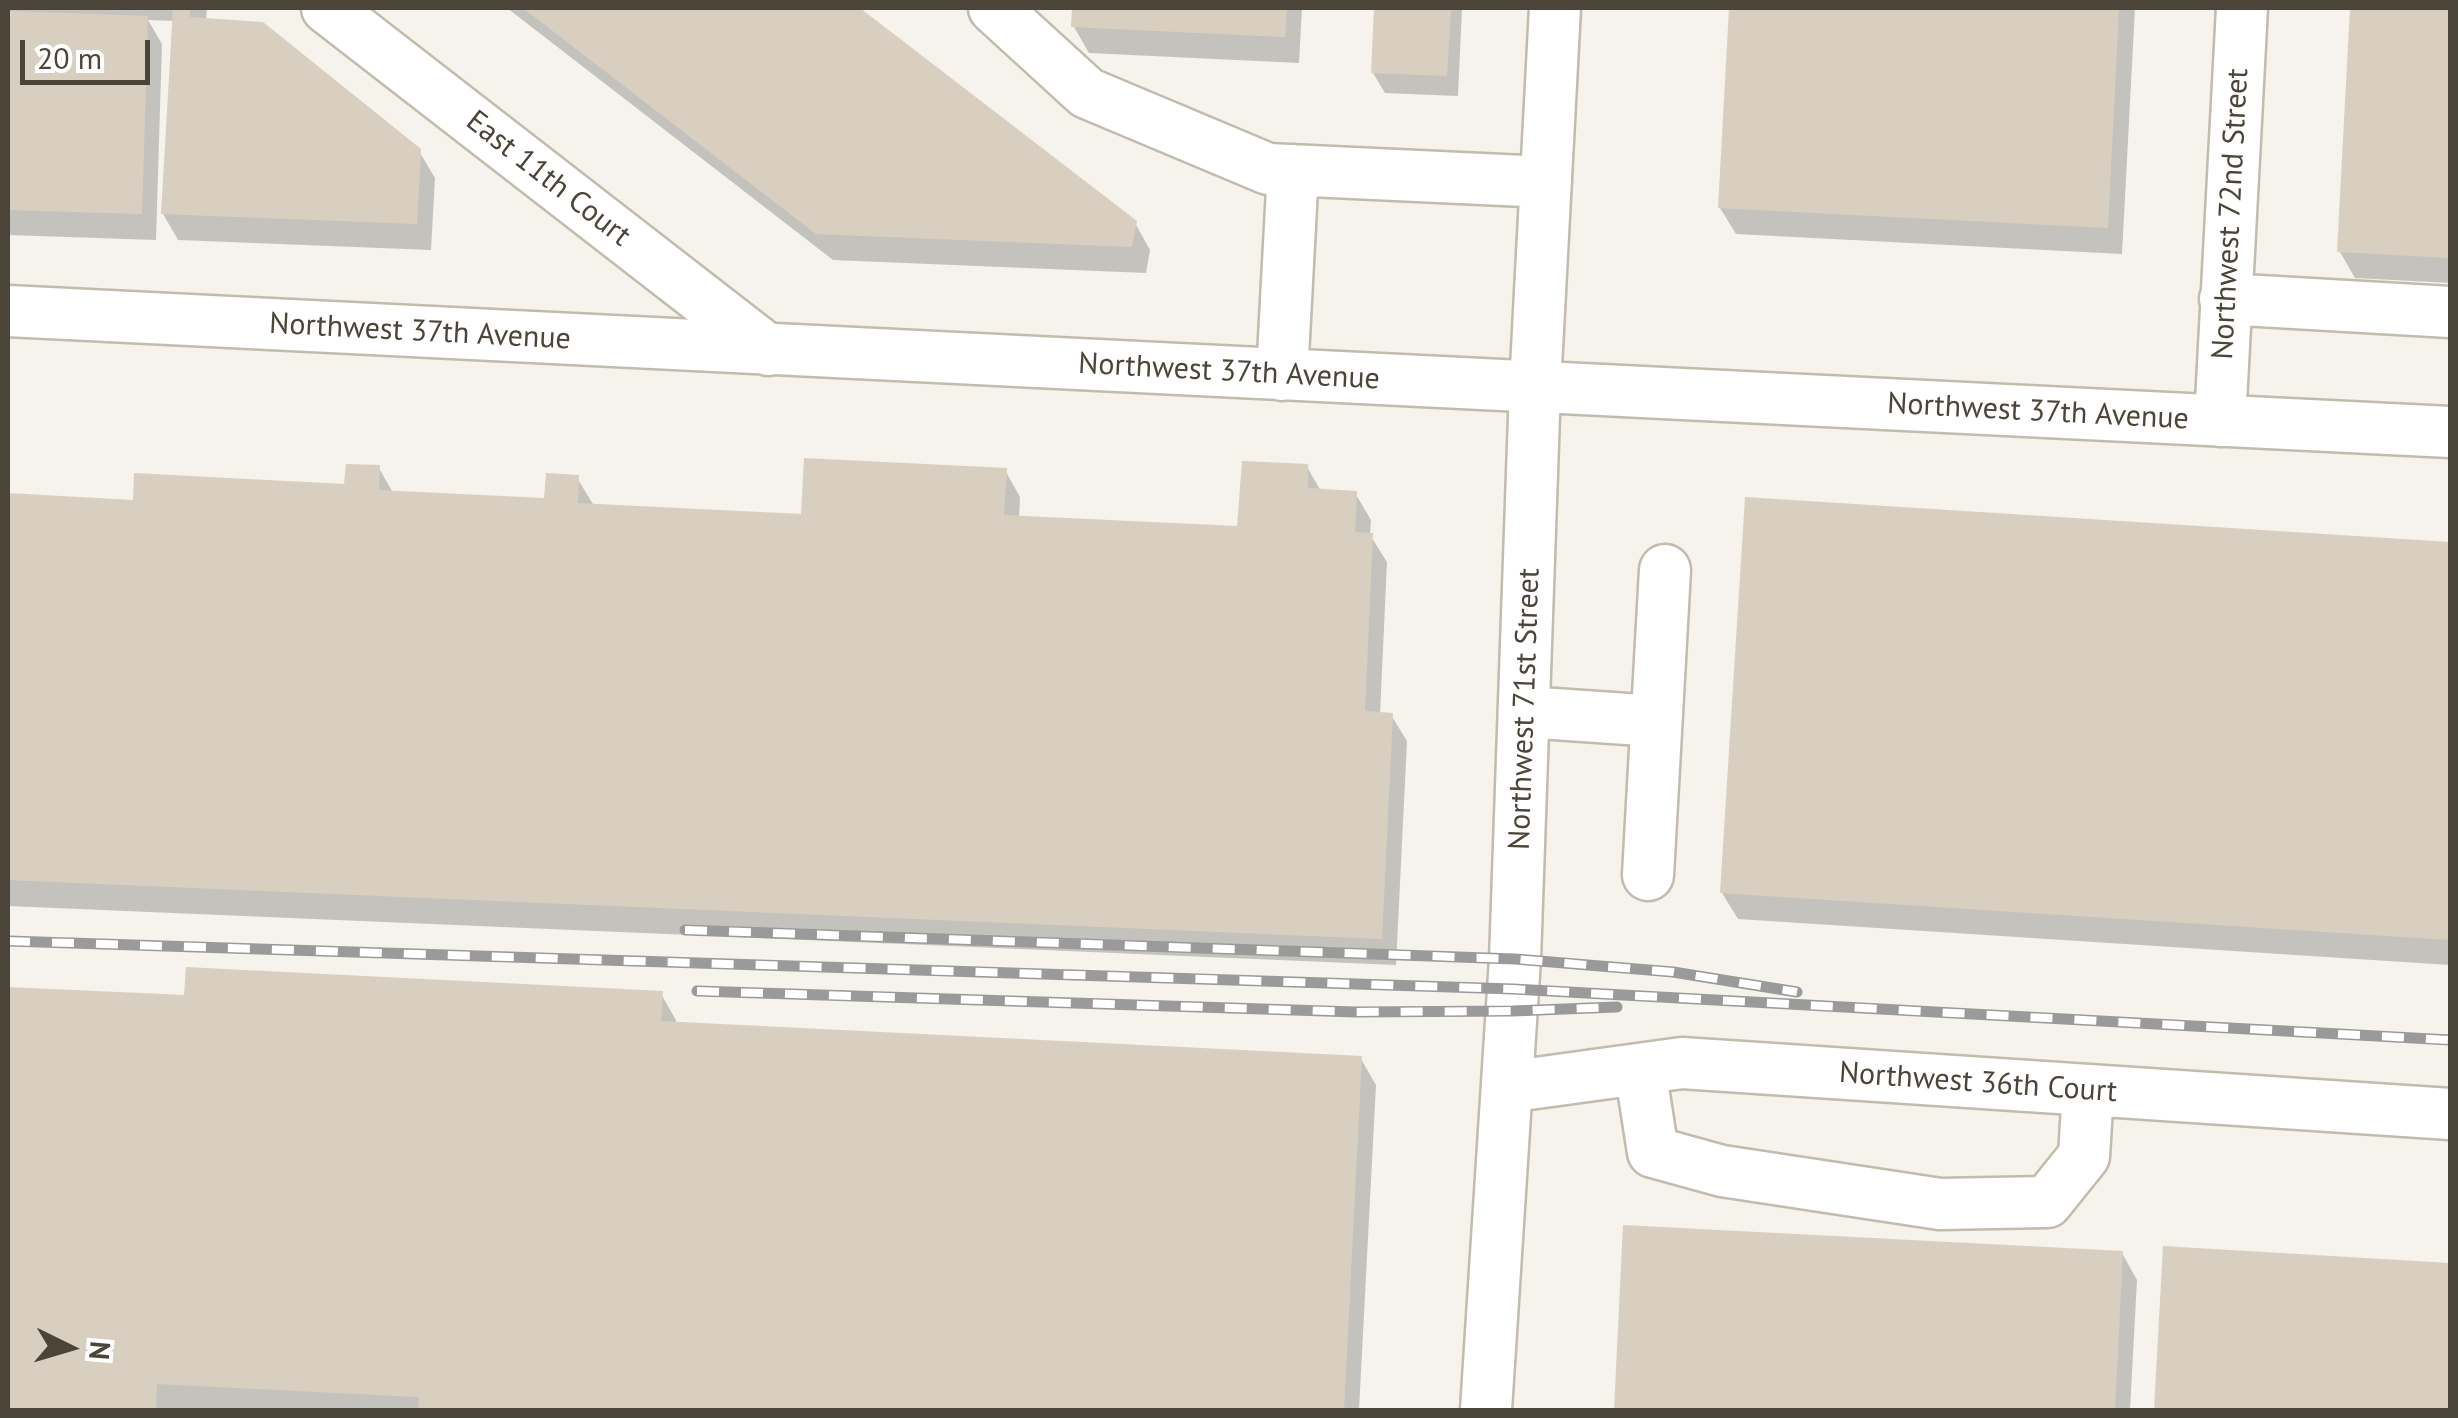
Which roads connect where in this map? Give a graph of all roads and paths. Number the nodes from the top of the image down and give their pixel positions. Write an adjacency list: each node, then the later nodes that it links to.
1 (328, 8): 10 (street, East 11th Court)
2 (994, 8): 5 (street)
3 (1555, 8): 6 (street, Northwest 71st Street)
4 (2242, 8): 7 (street, Northwest 72nd Street)
5 (1292, 170): 6 (street); 11 (street)
6 (1546, 182): 12 (street, Northwest 71st Street)
7 (2225, 299): 9 (street); 13 (street, Northwest 72nd Street)
8 (8, 312): 10 (street, Northwest 37th Avenue)
9 (2450, 312)
10 (768, 350): 11 (street, Northwest 37th Avenue)
11 (1282, 375): 12 (street, Northwest 37th Avenue)
12 (1535, 387): 13 (street, Northwest 37th Avenue); 16 (street, Northwest 71st Street)
13 (2220, 421): 14 (street, Northwest 37th Avenue)
14 (2450, 432)
15 (1665, 570): 17 (street)
16 (1525, 712): 17 (street); 20 (street, Northwest 71st Street)
17 (1656, 721): 18 (street)
18 (1648, 874)
19 (1640, 1069): 20 (street, Northwest 36th Court); 21 (street, Northwest 36th Court); 21 (street)
20 (1507, 1088): 23 (street, Northwest 71st Street)
21 (2088, 1090): 22 (street, Northwest 36th Court)
22 (2450, 1114)
23 (1486, 1410)

